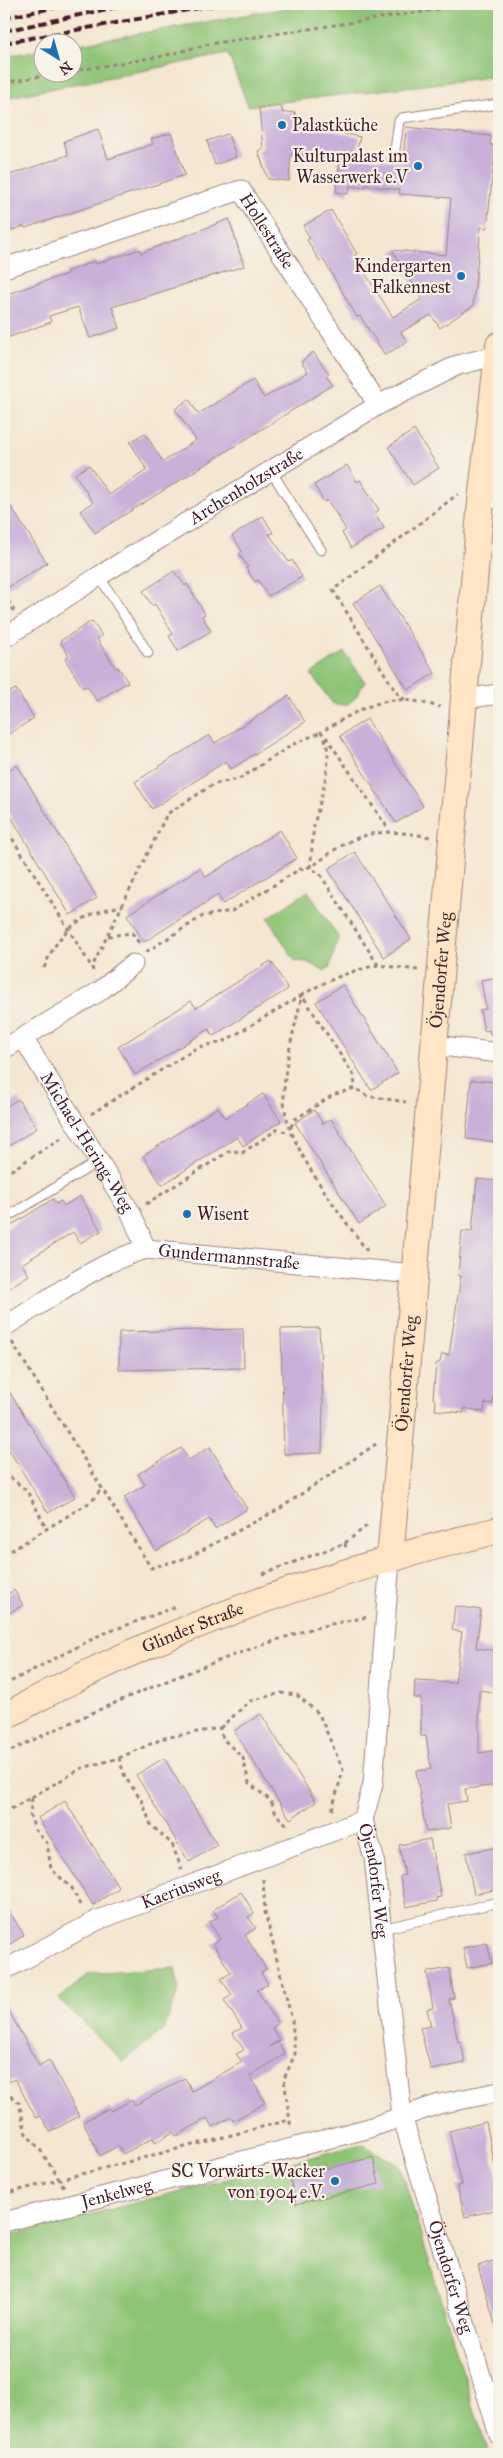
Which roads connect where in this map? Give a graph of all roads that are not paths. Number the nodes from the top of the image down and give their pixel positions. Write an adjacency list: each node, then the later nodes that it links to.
1 (499, 104): 2 (lane)
2 (395, 150)
3 (4, 268): 5 (street, Hollestraße)
4 (499, 351): 5 (street, Archenholzstraße); 7 (street, Öjendorfer Weg)
5 (378, 406): 6 (street, Archenholzstraße)
6 (271, 471): 8 (lane); 9 (street, Archenholzstraße)
7 (488, 499): 13 (street, Öjendorfer Weg)
8 (321, 550)
9 (99, 576): 10 (street, Archenholzstraße); 11 (lane)
10 (4, 638)
11 (148, 653)
12 (499, 694): 13 (street)
13 (464, 705): 16 (street, Öjendorfer Weg)
14 (133, 964): 15 (street)
15 (23, 1038): 17 (street); 19 (street, Michael-Hering-Weg)
16 (434, 1045): 18 (street); 22 (street, Öjendorfer Weg)
17 (4, 1049)
18 (499, 1053)
19 (99, 1160): 20 (lane); 21 (street, Michael-Hering-Weg)
20 (4, 1219)
21 (146, 1249): 22 (street, Gundermannstraße); 23 (street, Gundermannstraße)
22 (414, 1274): 25 (street, Öjendorfer Weg)
23 (6, 1332)
24 (499, 1530): 25 (street, Glinder Straße)
25 (390, 1559): 26 (street, Glinder Straße); 27 (street, Öjendorfer Weg)
26 (4, 1717)
27 (364, 1820): 29 (street, Öjendorfer Weg); 30 (street, Kaeriusweg)
28 (499, 1902): 29 (lane)
29 (382, 1929): 32 (street, Öjendorfer Weg)
30 (4, 1970)
31 (499, 2092): 32 (street, Jenkelweg)
32 (402, 2116): 33 (street, Jenkelweg); 34 (street, Öjendorfer Weg)
33 (4, 2222)
34 (493, 2388): 35 (street, Öjendorfer Weg)
35 (499, 2435)

